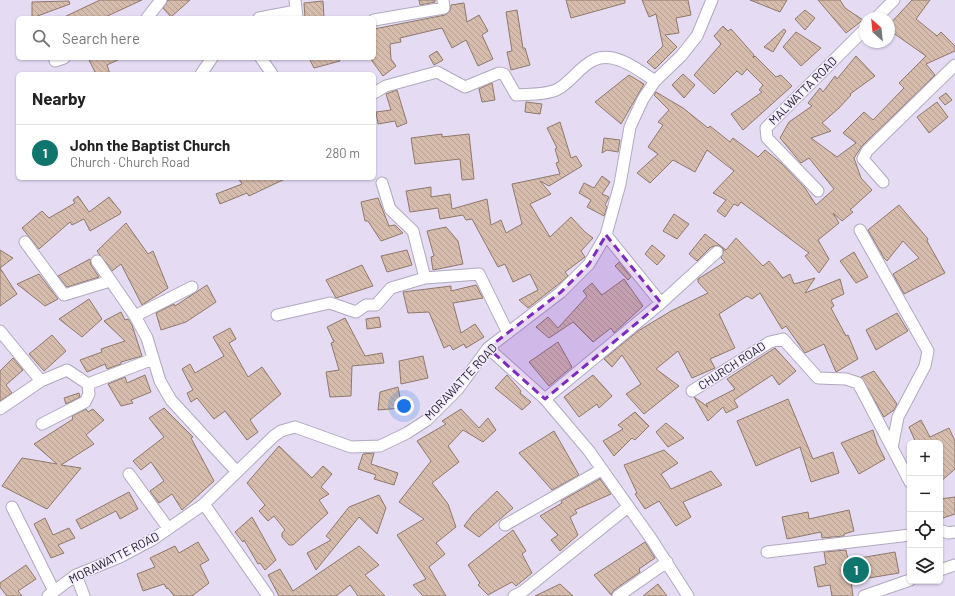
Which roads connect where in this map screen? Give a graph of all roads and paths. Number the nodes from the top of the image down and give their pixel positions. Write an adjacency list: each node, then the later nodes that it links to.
1 (161, 0): 7 (street)
2 (443, 0): 9 (street)
3 (712, 0): 16 (street, MORAWATTE ROAD)
4 (894, 0): 6 (street)
5 (296, 10): 8 (street)
6 (882, 12)
7 (149, 16)
8 (268, 16)
9 (376, 20)
10 (859, 35): 20 (street, MALWATTA ROAD)
11 (211, 60): 14 (street)
12 (262, 60): 15 (street)
13 (955, 65): 18 (street)
14 (202, 72)
15 (271, 72)
16 (655, 81): 17 (street); 22 (street, MORAWATTE ROAD)
17 (376, 92)
18 (883, 182)
19 (382, 183): 26 (street)
20 (818, 191)
21 (860, 230): 42 (street)
22 (606, 235): 29 (street); 33 (street, MORAWATTE ROAD)
23 (25, 242): 27 (street)
24 (717, 252): 29 (street)
25 (97, 261): 27 (street)
26 (425, 278): 30 (street); 33 (street)
27 (110, 281): 31 (street)
28 (192, 287): 31 (street)
29 (661, 303): 39 (street)
30 (277, 314)
31 (135, 316): 35 (street)
32 (0, 331): 36 (street)
33 (508, 333): 34 (street, MORAWATTE ROAD)
34 (488, 348): 39 (street); 44 (street, MORAWATTE ROAD)
35 (153, 359): 37 (street); 44 (street)
36 (41, 381): 37 (street); 40 (street)
37 (88, 384): 41 (street)
38 (692, 391): 42 (street, CHURCH ROAD)
39 (545, 399): 43 (street)
40 (0, 410)
41 (42, 424)
42 (892, 448): 46 (street, CHURCH ROAD)
43 (601, 470): 49 (street); 50 (street)
44 (237, 472): 47 (street, MORAWATTE ROAD)
45 (129, 474): 51 (street)
46 (907, 476)
47 (204, 504): 51 (street, MORAWATTE ROAD); 63 (street)
48 (12, 506): 61 (street)
49 (628, 507): 56 (street); 64 (street)
50 (505, 525)
51 (168, 528): 59 (street, MORAWATTE ROAD)
52 (943, 531): 53 (street)
53 (955, 532)
54 (907, 535): 55 (street)
55 (767, 552)
56 (667, 562): 65 (street); 66 (street)
57 (955, 565): 58 (street)
58 (943, 569)
59 (76, 575): 61 (street, MORAWATTE ROAD); 62 (street)
60 (907, 581): 67 (street)
61 (51, 594)
62 (84, 596)
63 (268, 596)
64 (514, 596)
65 (618, 596)
66 (688, 596)
67 (864, 596)

